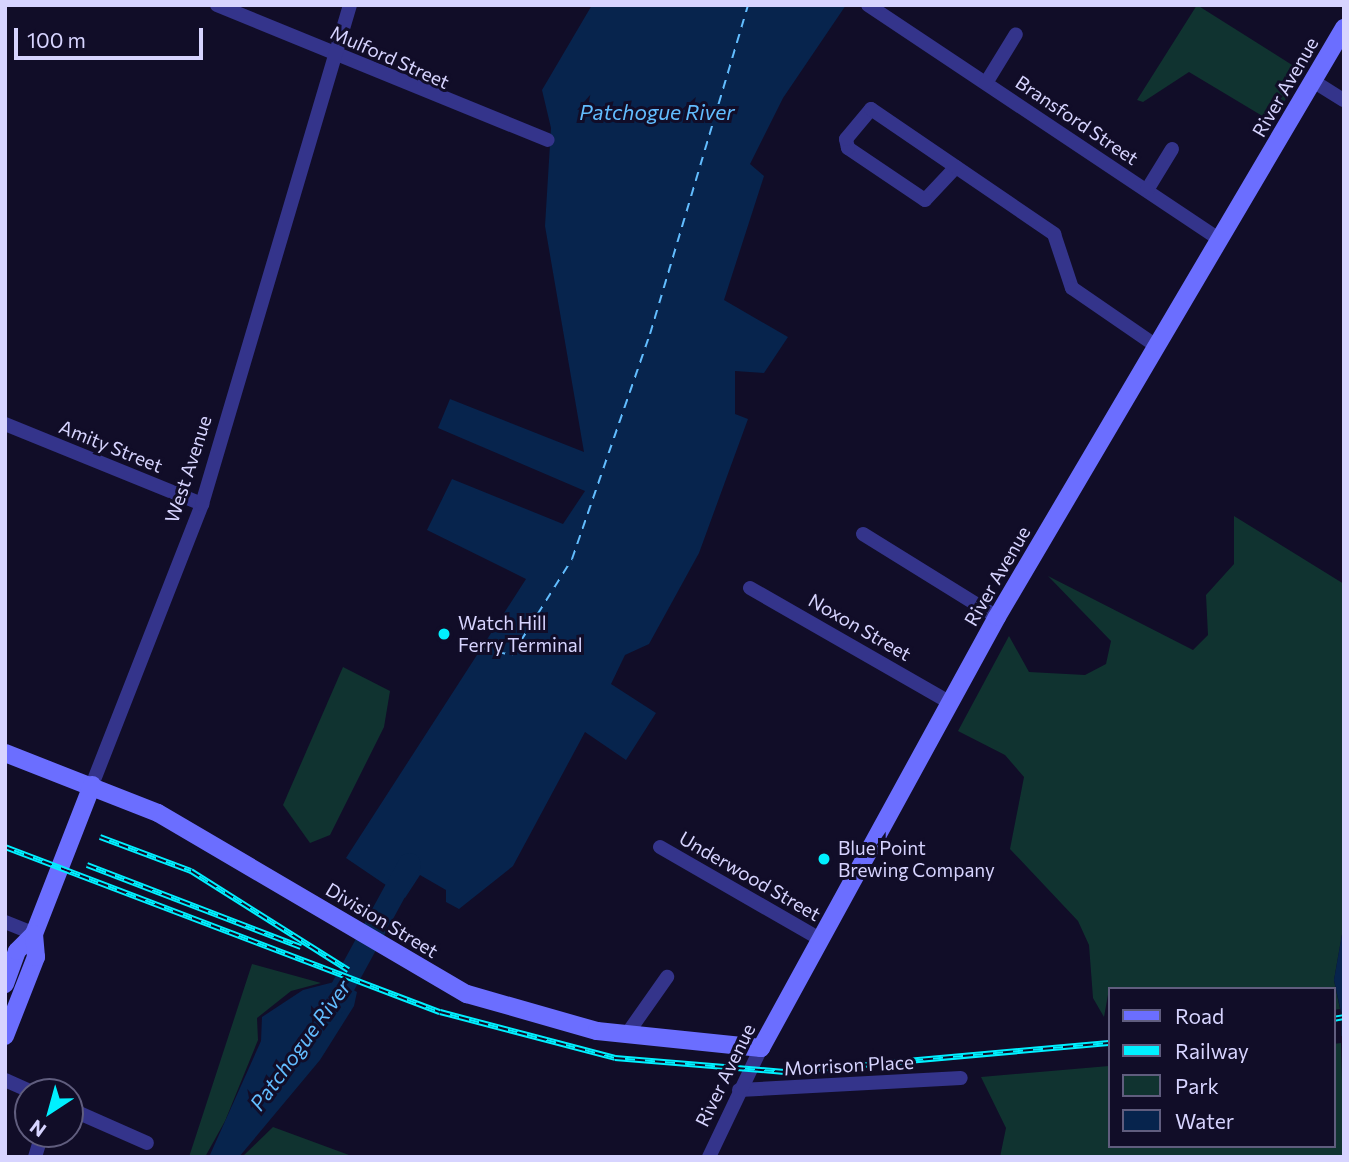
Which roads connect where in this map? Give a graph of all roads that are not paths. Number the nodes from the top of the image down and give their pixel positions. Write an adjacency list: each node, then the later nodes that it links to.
1 (217, 5): 6 (street, Mulford Street)
2 (350, 5): 6 (street, West Avenue)
3 (868, 5): 8 (street, Bransford Street)
4 (1344, 28): 7 (main road, River Avenue)
5 (1016, 34): 8 (street)
6 (335, 53): 10 (street, Mulford Street); 17 (street, West Avenue)
7 (1313, 81): 9 (street); 14 (main road, River Avenue)
8 (986, 83): 13 (street, Bransford Street)
9 (1344, 100)
10 (548, 140)
11 (1172, 149): 13 (street)
12 (956, 167): 12 (street); 15 (street)
13 (1146, 190): 14 (street, Bransford Street)
14 (1220, 240): 15 (main road, River Avenue)
15 (1155, 345): 20 (main road, River Avenue)
16 (5, 424): 17 (street, Amity Street)
17 (202, 504): 23 (street, West Avenue)
18 (863, 534): 20 (street)
19 (750, 588): 21 (street, Noxon Street)
20 (997, 617): 21 (main road, River Avenue)
21 (949, 702): 27 (main road, River Avenue)
22 (5, 753): 23 (main road, Division Street)
23 (92, 785): 26 (main road, West Avenue); 30 (main road, Division Street)
24 (660, 847): 27 (street, Underwood Street)
25 (5, 922): 26 (street)
26 (34, 934): 29 (main road, West Avenue); 31 (main road, West Avenue)
27 (820, 939): 32 (main road, River Avenue)
28 (667, 976): 30 (street)
29 (5, 984)
30 (627, 1034): 32 (main road, Division Street)
31 (5, 1036)
32 (761, 1048): 34 (street, River Avenue)
33 (961, 1078): 34 (street, Morrison Place)
34 (738, 1090): 37 (street, River Avenue)
35 (84, 1115): 36 (street)
36 (147, 1143)
37 (709, 1157)

